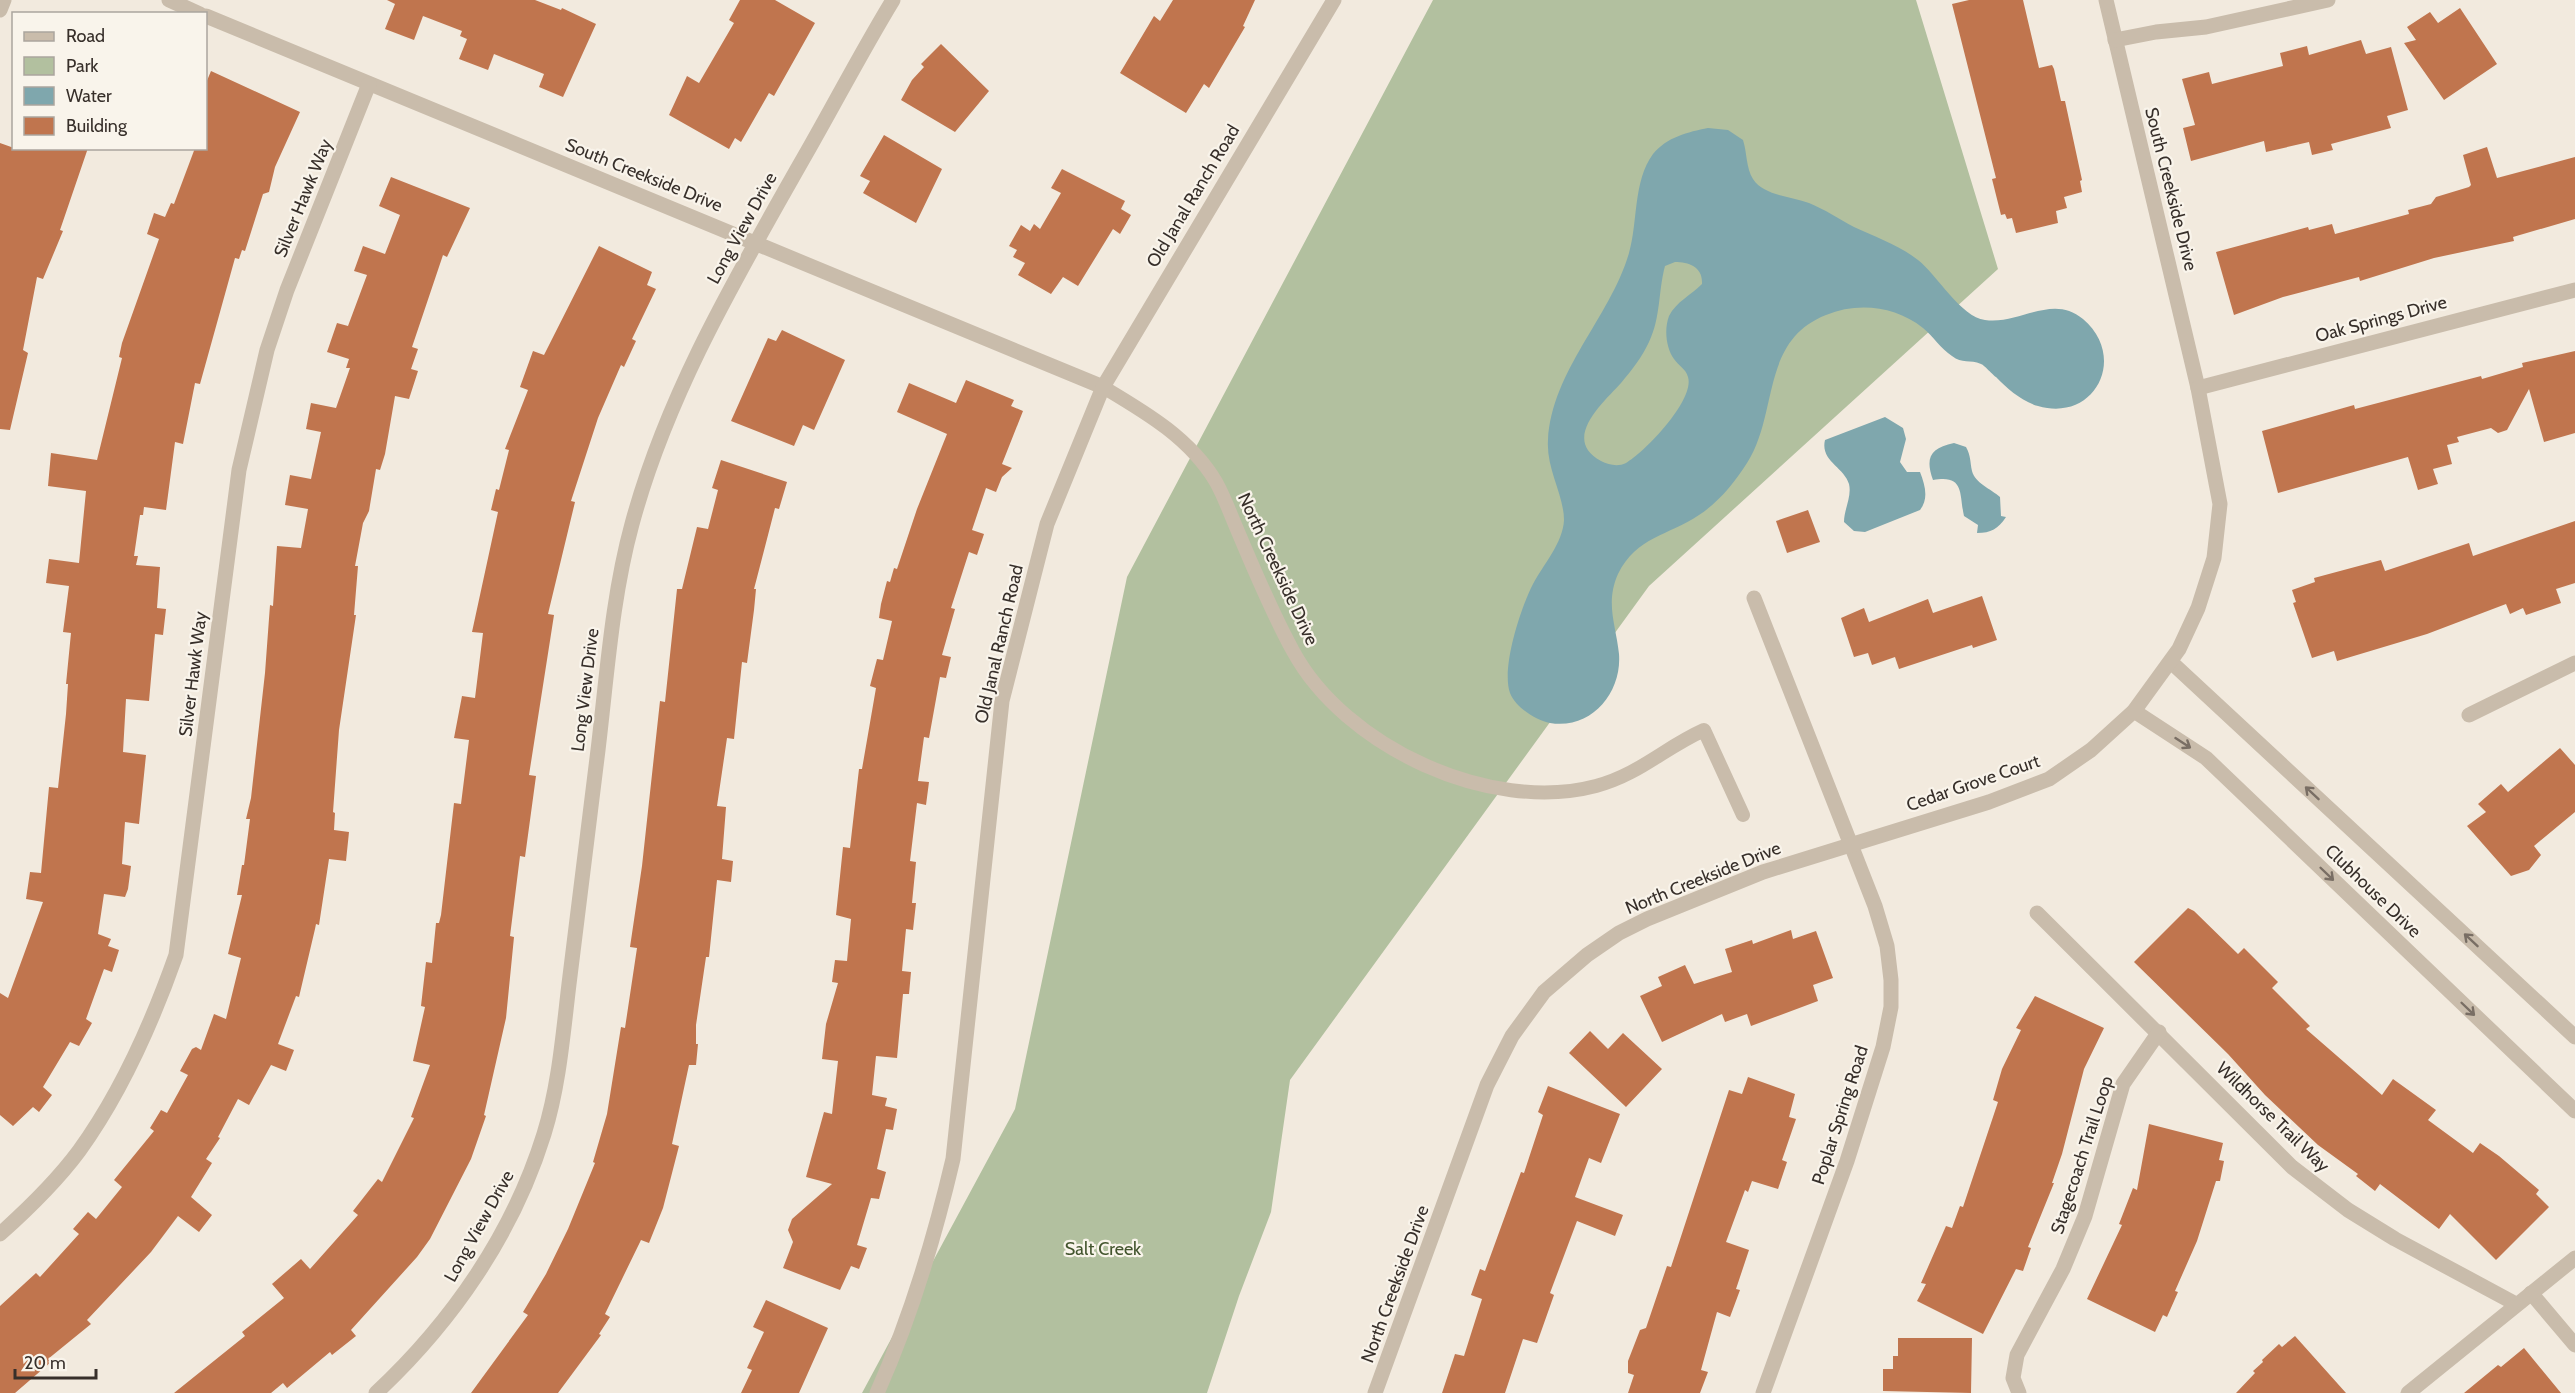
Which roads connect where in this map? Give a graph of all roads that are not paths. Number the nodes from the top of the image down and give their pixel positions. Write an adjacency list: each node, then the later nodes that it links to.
1 (4, 0): 7 (street)
2 (169, 0): 8 (street)
3 (893, 0): 12 (street, Long View Drive)
4 (1335, 0): 14 (street, Old Janal Ranch Road)
5 (2106, 0): 10 (street, South Creekside Drive)
6 (2328, 0): 10 (street)
7 (0, 10)
8 (196, 12)
9 (207, 16): 11 (street, South Creekside Drive)
10 (2115, 40): 15 (street, South Creekside Drive)
11 (369, 84): 12 (street, South Creekside Drive); 27 (street, Silver Hawk Way)
12 (754, 242): 14 (street, South Creekside Drive); 32 (street, Long View Drive)
13 (2575, 290): 15 (street, Oak Springs Drive)
14 (1103, 387): 21 (lane, North Creekside Drive); 33 (street, Old Janal Ranch Road)
15 (2198, 388): 17 (street, South Creekside Drive)
16 (1754, 598): 22 (street)
17 (2171, 662): 19 (street, Cedar Grove Court); 25 (street, Clubhouse Drive, one-way to 17)
18 (2575, 663): 20 (street)
19 (2134, 711): 22 (street, Cedar Grove Court); 26 (street, Clubhouse Drive, one-way to 26)
20 (2469, 716)
21 (1743, 815)
22 (1851, 845): 34 (street, North Creekside Drive); 35 (street, Poplar Spring Road)
23 (2037, 913): 24 (street, Wildhorse Trail Way)
24 (2159, 1032): 30 (street, Wildhorse Trail Way); 36 (street, Stagecoach Trail Loop)
25 (2575, 1037)
26 (2575, 1111)
27 (0, 1234)
28 (2575, 1258): 29 (street)
29 (2531, 1293): 30 (street); 31 (street)
30 (2516, 1304): 37 (street)
31 (2575, 1345)
32 (376, 1393)
33 (877, 1393)
34 (1375, 1393)
35 (1763, 1393)
36 (2019, 1393)
37 (2408, 1393)

